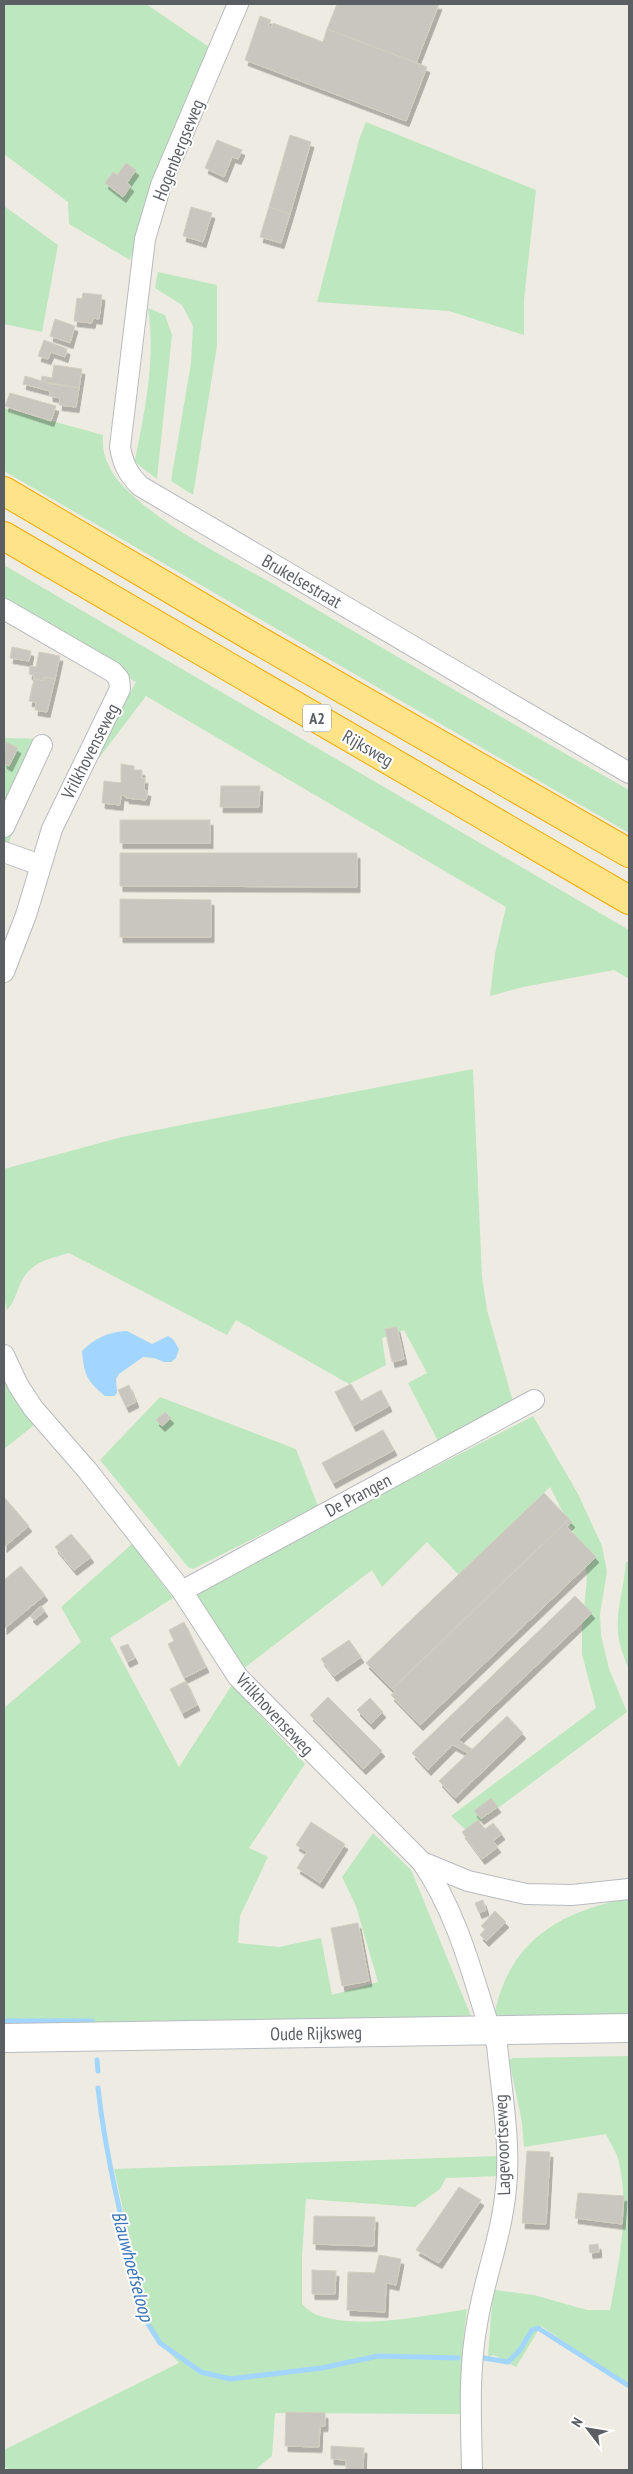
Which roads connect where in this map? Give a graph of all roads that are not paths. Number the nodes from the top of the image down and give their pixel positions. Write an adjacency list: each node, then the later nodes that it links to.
1 (238, 4): 2 (street, Hogenbergseweg)
2 (136, 302): 7 (street, Brukelsestraat)
3 (4, 491): 10 (highway, A2)
4 (4, 536): 12 (highway, Rijksweg / A2)
5 (4, 609): 11 (street, Vrilkhovenseweg)
6 (42, 745): 8 (street)
7 (629, 773)
8 (4, 827)
9 (4, 852): 11 (street)
10 (629, 853)
11 (40, 865): 13 (street, Vrilkhovenseweg)
12 (629, 900)
13 (4, 972)
14 (4, 1355): 16 (street, Vrilkhovenseweg)
15 (534, 1400): 16 (street, De Prangen)
16 (182, 1591): 17 (street, Vrilkhovenseweg)
17 (422, 1862): 18 (street, Vrilkhovenseweg); 20 (street, Lagevoortseweg)
18 (629, 1888)
19 (629, 2028): 20 (street, Oude Rijksweg)
20 (490, 2030): 21 (street, Oude Rijksweg); 22 (street, Lagevoortseweg)
21 (4, 2038)
22 (472, 2470)

